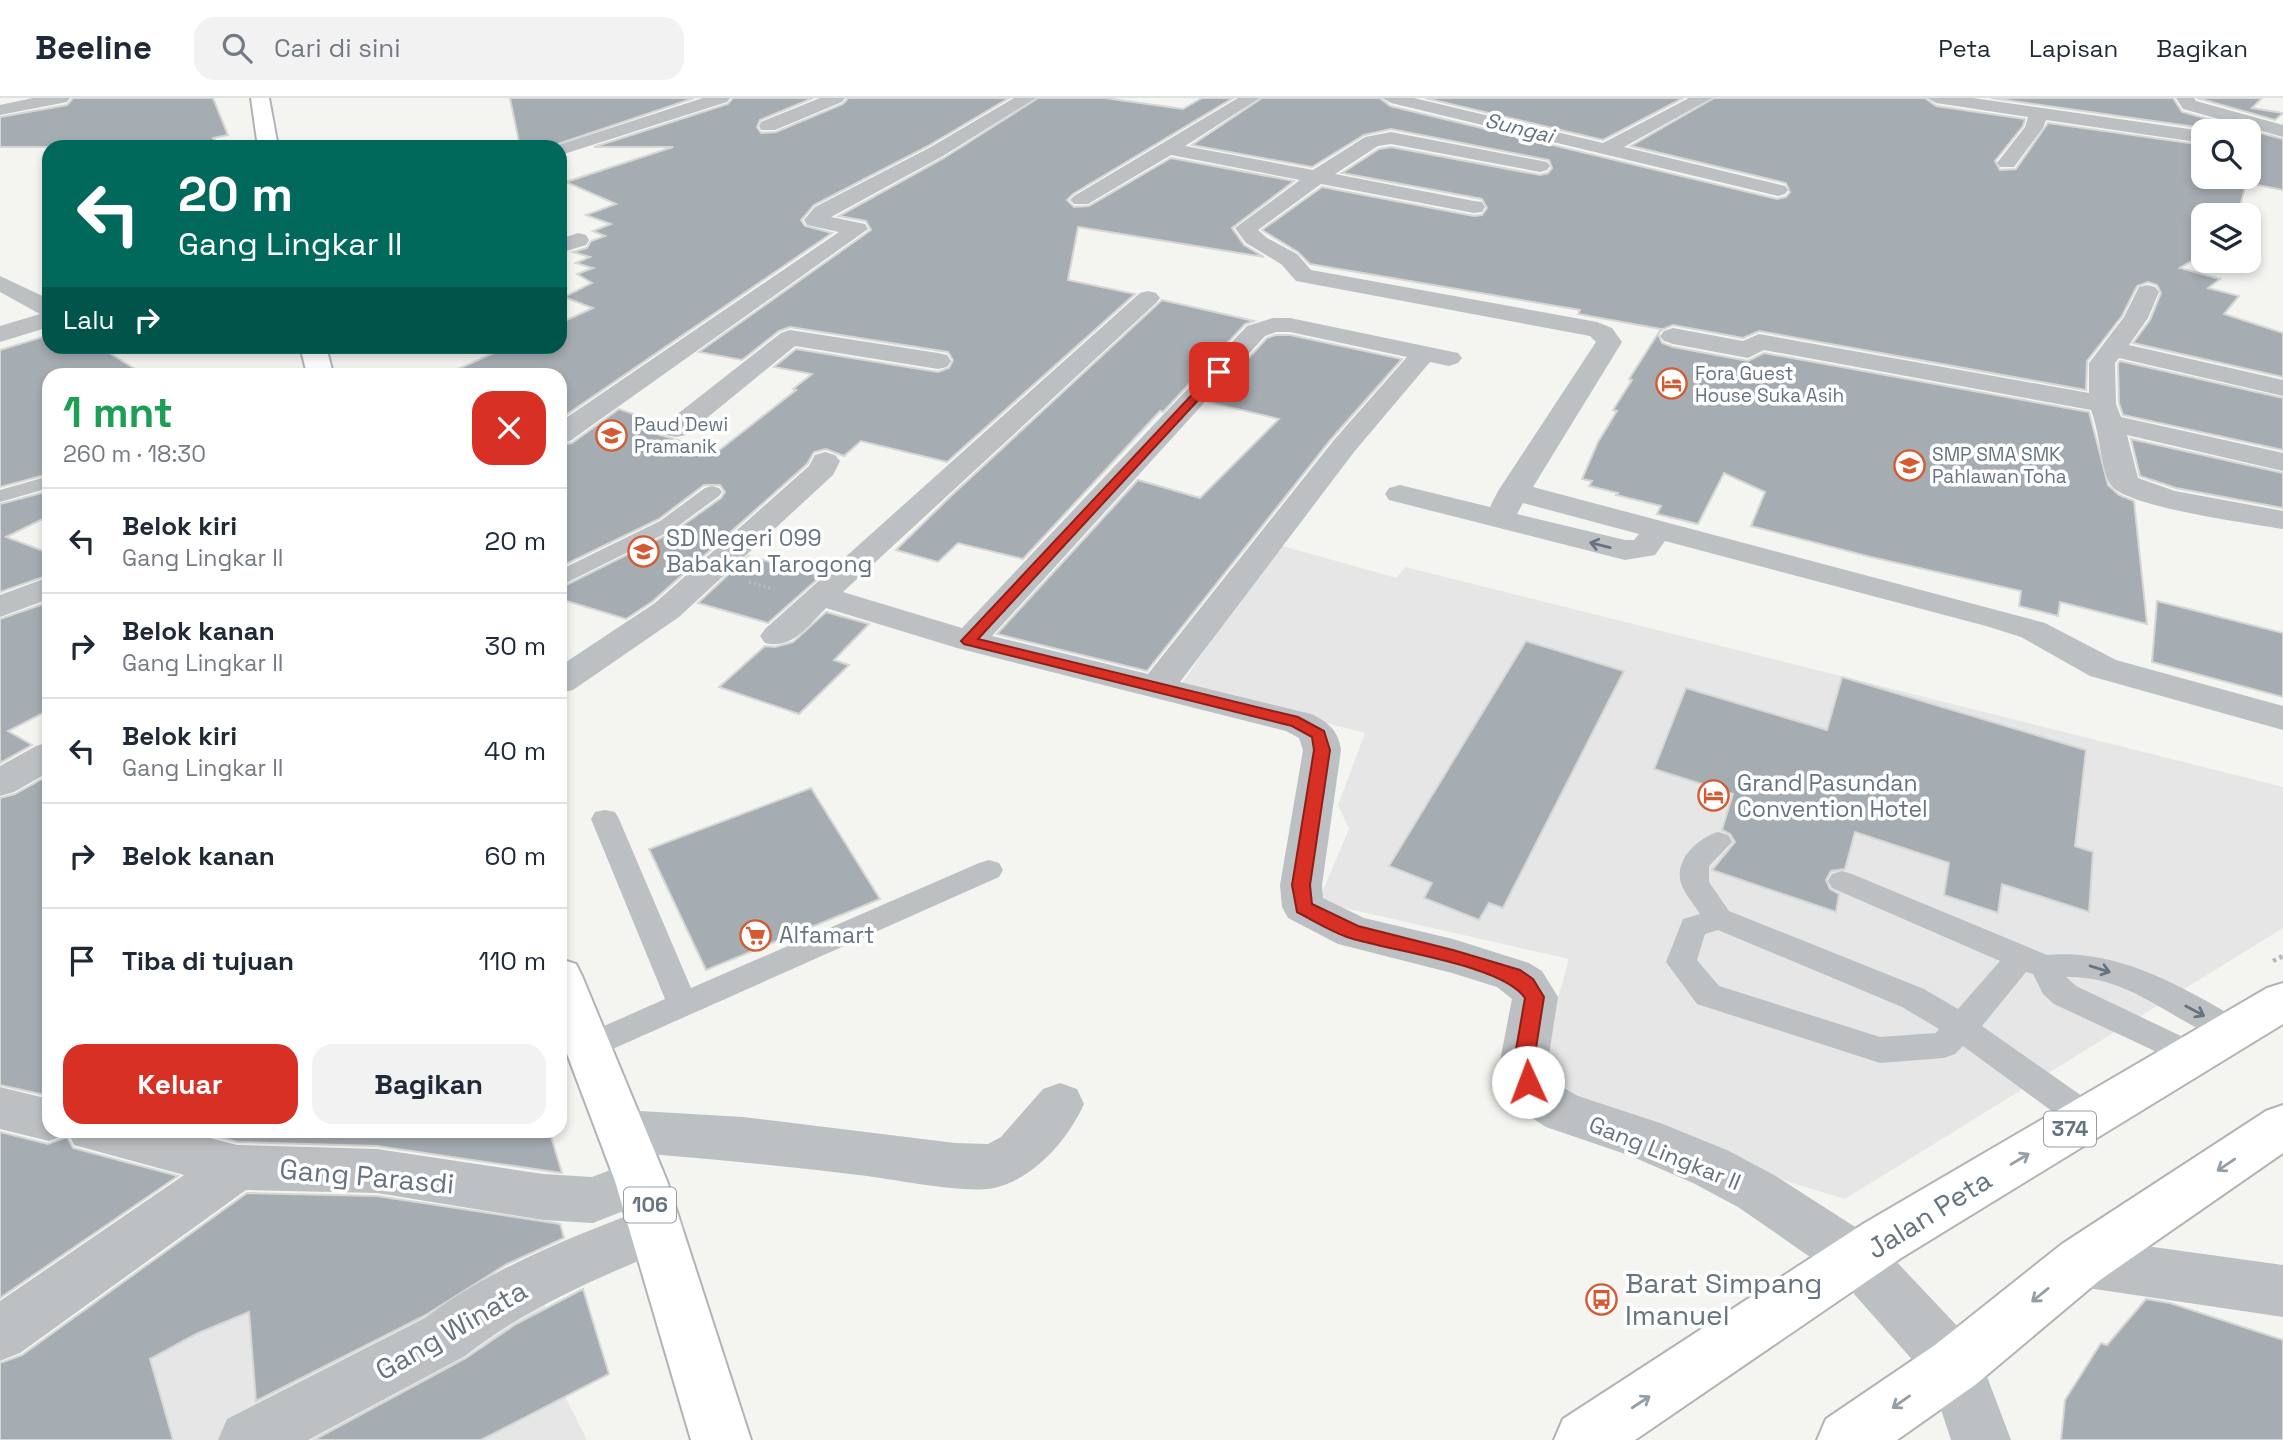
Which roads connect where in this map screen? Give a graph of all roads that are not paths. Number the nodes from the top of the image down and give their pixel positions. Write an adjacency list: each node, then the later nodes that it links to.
1 (61, 98): 11 (street)
2 (260, 98): 16 (main road)
3 (721, 98): 17 (street)
4 (836, 98): 13 (street)
5 (1027, 98): 38 (street)
6 (1251, 98): 18 (street)
7 (1391, 98): 19 (street)
8 (1703, 98): 19 (street)
9 (1937, 98): 12 (street)
10 (2185, 98): 14 (street)
11 (0, 110)
12 (2039, 112): 15 (street); 20 (street)
13 (768, 126)
14 (2283, 131)
15 (2191, 135)
16 (267, 140)
17 (567, 147)
18 (1167, 148): 22 (street); 24 (street)
19 (1604, 150): 23 (street)
20 (2007, 163)
21 (1539, 166): 22 (street)
22 (1318, 176): 25 (street); 42 (street)
23 (1774, 182)
24 (1081, 200)
25 (1474, 207)
26 (0, 283): 29 (street)
27 (2147, 292): 33 (street)
28 (1148, 298): 51 (street)
29 (42, 305)
30 (42, 321): 31 (street)
31 (0, 334)
32 (1673, 336): 36 (street)
33 (2113, 349): 35 (street); 36 (street)
34 (938, 360): 37 (street)
35 (2283, 388)
36 (2106, 413): 40 (street); 47 (street)
37 (676, 429)
38 (567, 430)
39 (825, 461): 55 (street)
40 (2283, 462)
41 (42, 484): 45 (lane)
42 (1513, 491): 46 (street); 48 (street)
43 (712, 492): 49 (lane)
44 (1400, 494): 46 (street)
45 (0, 496)
46 (1498, 519): 48 (street, one-way to 46)
47 (2283, 520)
48 (1658, 529): 57 (street)
49 (567, 575)
50 (42, 590): 52 (street)
51 (817, 598): 53 (street); 54 (street, Gang Lingkar II)
52 (0, 607)
53 (777, 636)
54 (969, 641): 56 (street, Gang Lingkar II); 56 (street)
55 (567, 677)
56 (1157, 687): 82 (street, Gang Lingkar II)
57 (2283, 718)
58 (42, 759): 59 (street)
59 (0, 783)
60 (604, 819): 68 (lane)
61 (1718, 842): 64 (lane)
62 (989, 870): 68 (lane)
63 (1842, 881): 65 (lane)
64 (1720, 919): 69 (lane); 69 (lane)
65 (2033, 962): 69 (lane); 70 (lane, one-way to 70); 72 (lane)
66 (567, 994): 71 (main road, 106)
67 (2283, 1001): 70 (main road, Jalan Peta / 374)
68 (683, 1005): 71 (lane)
69 (1961, 1028): 76 (lane)
70 (2232, 1031): 72 (main road, Jalan Peta / 374)
71 (588, 1047): 78 (main road, 106)
72 (2191, 1055): 76 (main road, Jalan Peta / 374)
73 (1060, 1104): 78 (street)
74 (0, 1108): 75 (street)
75 (42, 1118)
76 (2087, 1118): 82 (main road, Jalan Peta / 374, one-way to 76)
77 (2283, 1126): 83 (main road, one-way to 83)
78 (622, 1131): 81 (main road, 106)
79 (123, 1138): 80 (street, Gang Parasdi)
80 (237, 1167): 81 (street, Gang Parasdi); 85 (street)
81 (650, 1204): 87 (street, Gang Winata); 88 (main road, 106)
82 (1858, 1259): 86 (street, Gang Lingkar II); 89 (main road, Jalan Peta / 374, one-way to 82)
83 (2081, 1262): 84 (street); 86 (main road, one-way to 86)
84 (2283, 1292)
85 (0, 1334)
86 (1955, 1364): 90 (main road, one-way to 90); 91 (street)
87 (248, 1440)
88 (721, 1440)
89 (1584, 1440)
90 (1847, 1440)
91 (1981, 1440)

